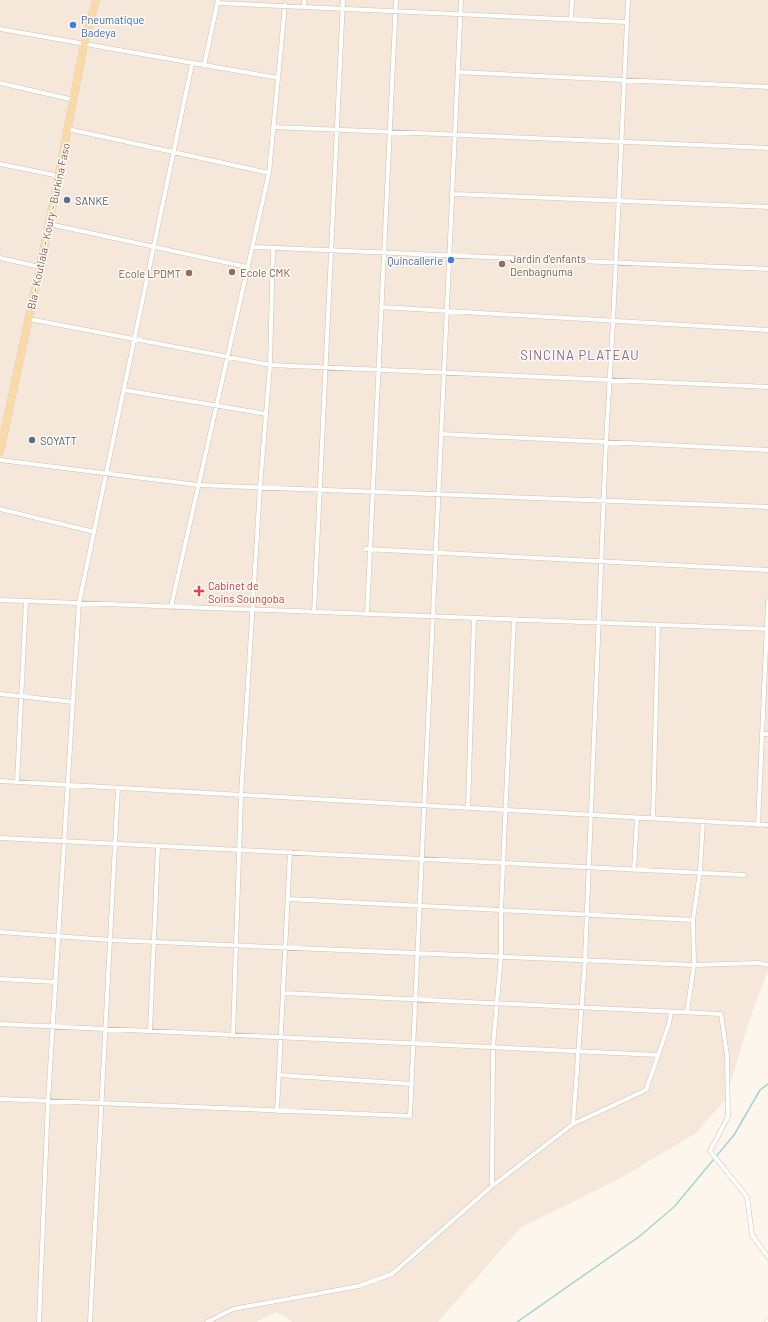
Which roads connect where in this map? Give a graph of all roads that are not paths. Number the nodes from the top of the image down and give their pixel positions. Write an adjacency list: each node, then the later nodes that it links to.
1 (96, 0): 17 (main road, Bla - Koutiala - Koury - Burkina Faso)
2 (304, 0): 10 (street)
3 (343, 0): 11 (street)
4 (396, 0): 12 (street)
5 (461, 0): 13 (street)
6 (572, 0): 14 (street)
7 (628, 0): 15 (street)
8 (218, 1): 9 (street); 19 (street)
9 (285, 5): 10 (street); 21 (street)
10 (304, 6): 11 (street)
11 (342, 8): 12 (street); 28 (street)
12 (395, 10): 13 (street); 29 (street)
13 (461, 14): 14 (street); 20 (street)
14 (571, 19): 15 (street)
15 (626, 22): 22 (street)
16 (0, 29): 17 (street)
17 (84, 46): 18 (street); 25 (main road, Bla - Koutiala - Koury - Burkina Faso)
18 (192, 64): 19 (street); 33 (street)
19 (204, 66): 21 (street)
20 (458, 72): 22 (street); 30 (street)
21 (278, 78): 26 (street)
22 (623, 80): 24 (street); 31 (street)
23 (0, 83): 25 (street)
24 (768, 87)
25 (74, 100): 27 (main road, Bla - Koutiala - Koury - Burkina Faso)
26 (273, 127): 28 (street); 35 (street)
27 (68, 129): 33 (street); 36 (main road, Bla - Koutiala - Koury - Burkina Faso)
28 (337, 130): 29 (street); 44 (street)
29 (390, 132): 30 (street); 45 (street)
30 (456, 135): 31 (street); 37 (street)
31 (621, 142): 32 (street); 38 (street)
32 (768, 148)
33 (173, 152): 35 (street); 41 (street)
34 (0, 164): 36 (street)
35 (268, 173): 42 (street)
36 (59, 176): 40 (main road, Bla - Koutiala - Koury - Burkina Faso)
37 (453, 194): 38 (street); 46 (street)
38 (618, 202): 39 (street); 48 (street)
39 (768, 207)
40 (49, 224): 41 (street); 50 (main road, Bla - Koutiala - Koury - Burkina Faso)
41 (154, 246): 49 (street); 57 (street)
42 (252, 247): 43 (street); 49 (street)
43 (273, 248): 44 (street); 59 (street)
44 (332, 250): 45 (street); 60 (street)
45 (384, 253): 46 (street); 52 (street)
46 (450, 256): 48 (street); 53 (street)
47 (0, 258): 50 (street)
48 (615, 263): 51 (street); 55 (street)
49 (247, 267): 58 (street)
50 (40, 268): 54 (main road, Bla - Koutiala - Koury - Burkina Faso)
51 (768, 269)
52 (382, 307): 53 (street); 61 (street)
53 (447, 311): 55 (street); 62 (street)
54 (29, 319): 57 (street); 69 (main road, Bla - Koutiala - Koury - Burkina Faso)
55 (614, 322): 56 (street); 63 (street)
56 (768, 330)
57 (134, 339): 58 (street); 65 (street)
58 (227, 357): 59 (street); 66 (street)
59 (270, 365): 60 (street); 67 (street)
60 (326, 367): 61 (street); 78 (street)
61 (378, 370): 62 (street); 79 (street)
62 (444, 373): 63 (street); 70 (street)
63 (610, 380): 64 (street); 71 (street)
64 (768, 387)
65 (124, 390): 66 (street); 75 (street)
66 (216, 406): 67 (street); 76 (street)
67 (266, 414): 77 (street)
68 (0, 418): 69 (street)
69 (8, 420): 73 (main road, Bla - Koutiala - Koury - Burkina Faso)
70 (441, 434): 71 (street); 80 (street)
71 (606, 442): 72 (street); 81 (street)
72 (768, 450)
73 (0, 452)
74 (0, 460): 75 (street)
75 (106, 474): 76 (street); 84 (street)
76 (198, 485): 77 (street); 93 (street)
77 (260, 488): 78 (street); 94 (street)
78 (320, 490): 79 (street); 95 (street)
79 (373, 492): 80 (street); 85 (street)
80 (438, 494): 81 (street); 86 (street)
81 (604, 500): 82 (street); 87 (street)
82 (768, 507)
83 (0, 508): 84 (street)
84 (94, 532): 92 (street)
85 (368, 549): 86 (street); 96 (street)
86 (436, 553): 87 (street); 97 (street)
87 (601, 562): 88 (street); 100 (street)
88 (768, 570)
89 (0, 600): 90 (street)
90 (26, 601): 92 (street); 105 (street)
91 (768, 602): 102 (street)
92 (79, 603): 93 (street); 106 (street)
93 (171, 607): 94 (street)
94 (252, 610): 95 (street); 113 (street)
95 (314, 612): 96 (street)
96 (367, 614): 97 (street)
97 (432, 617): 98 (street); 114 (street)
98 (474, 618): 99 (street); 115 (street)
99 (514, 620): 100 (street); 116 (street)
100 (598, 623): 101 (street); 117 (street)
101 (658, 625): 102 (street); 119 (street)
102 (767, 629): 103 (street)
103 (766, 688): 107 (street)
104 (0, 694): 105 (street)
105 (21, 696): 106 (street); 110 (street)
106 (73, 702): 111 (street)
107 (762, 734): 108 (street); 121 (street)
108 (768, 734)
109 (0, 781): 110 (street)
110 (17, 782): 111 (street)
111 (68, 785): 112 (street); 124 (street)
112 (118, 788): 113 (street); 125 (street)
113 (241, 795): 114 (street); 127 (street)
114 (424, 805): 115 (street); 129 (street)
115 (468, 808): 116 (street)
116 (506, 810): 117 (street); 130 (street)
117 (591, 815): 118 (street); 131 (street)
118 (637, 818): 119 (street); 132 (street)
119 (653, 818): 120 (street)
120 (703, 821): 121 (street); 133 (street)
121 (758, 824): 122 (street)
122 (768, 825)
123 (0, 838): 124 (street)
124 (64, 841): 125 (street); 141 (street)
125 (115, 844): 126 (street); 142 (street)
126 (158, 846): 127 (street); 143 (street)
127 (239, 850): 128 (street); 144 (street)
128 (290, 852): 129 (street); 135 (street)
129 (422, 859): 130 (street); 136 (street)
130 (503, 863): 131 (street); 137 (street)
131 (589, 867): 132 (street); 138 (street)
132 (634, 870): 133 (street)
133 (700, 872): 134 (street); 139 (street)
134 (744, 875)
135 (288, 899): 136 (street); 145 (street)
136 (420, 906): 137 (street); 146 (street)
137 (501, 910): 138 (street); 147 (street)
138 (587, 914): 139 (street); 148 (street)
139 (693, 920): 149 (street)
140 (0, 932): 141 (street)
141 (59, 936): 142 (street); 152 (street)
142 (110, 940): 143 (street); 161 (street)
143 (154, 942): 144 (street); 162 (street)
144 (236, 945): 145 (street); 163 (street)
145 (285, 947): 146 (street); 153 (street)
146 (418, 953): 147 (street); 154 (street)
147 (500, 956): 148 (street); 155 (street)
148 (585, 960): 149 (street); 156 (street)
149 (694, 965): 150 (street); 158 (street)
150 (768, 966)
151 (0, 979): 152 (street)
152 (56, 982): 160 (street)
153 (283, 993): 154 (street); 164 (street)
154 (415, 1000): 155 (street); 165 (street)
155 (496, 1003): 156 (street); 166 (street)
156 (582, 1008): 157 (street); 167 (street)
157 (671, 1012): 158 (street); 168 (street)
158 (687, 1012): 177 (street)
159 (0, 1024): 160 (street)
160 (53, 1027): 161 (street); 172 (street)
161 (106, 1029): 162 (street); 173 (street)
162 (150, 1031): 163 (street)
163 (234, 1035): 164 (street)
164 (281, 1037): 165 (street); 169 (street)
165 (414, 1045): 166 (street); 170 (street)
166 (494, 1047): 167 (street); 176 (street)
167 (579, 1050): 168 (street); 175 (street)
168 (658, 1055): 175 (street)
169 (279, 1075): 170 (street); 174 (street)
170 (412, 1084): 174 (street)
171 (0, 1099): 172 (street)
172 (48, 1101): 173 (street); 178 (street)
173 (102, 1103): 174 (street); 179 (street)
174 (277, 1111)
175 (573, 1124): 176 (street)
176 (492, 1186): 180 (street)
177 (768, 1257)
178 (39, 1322)
179 (90, 1322)
180 (208, 1322)

